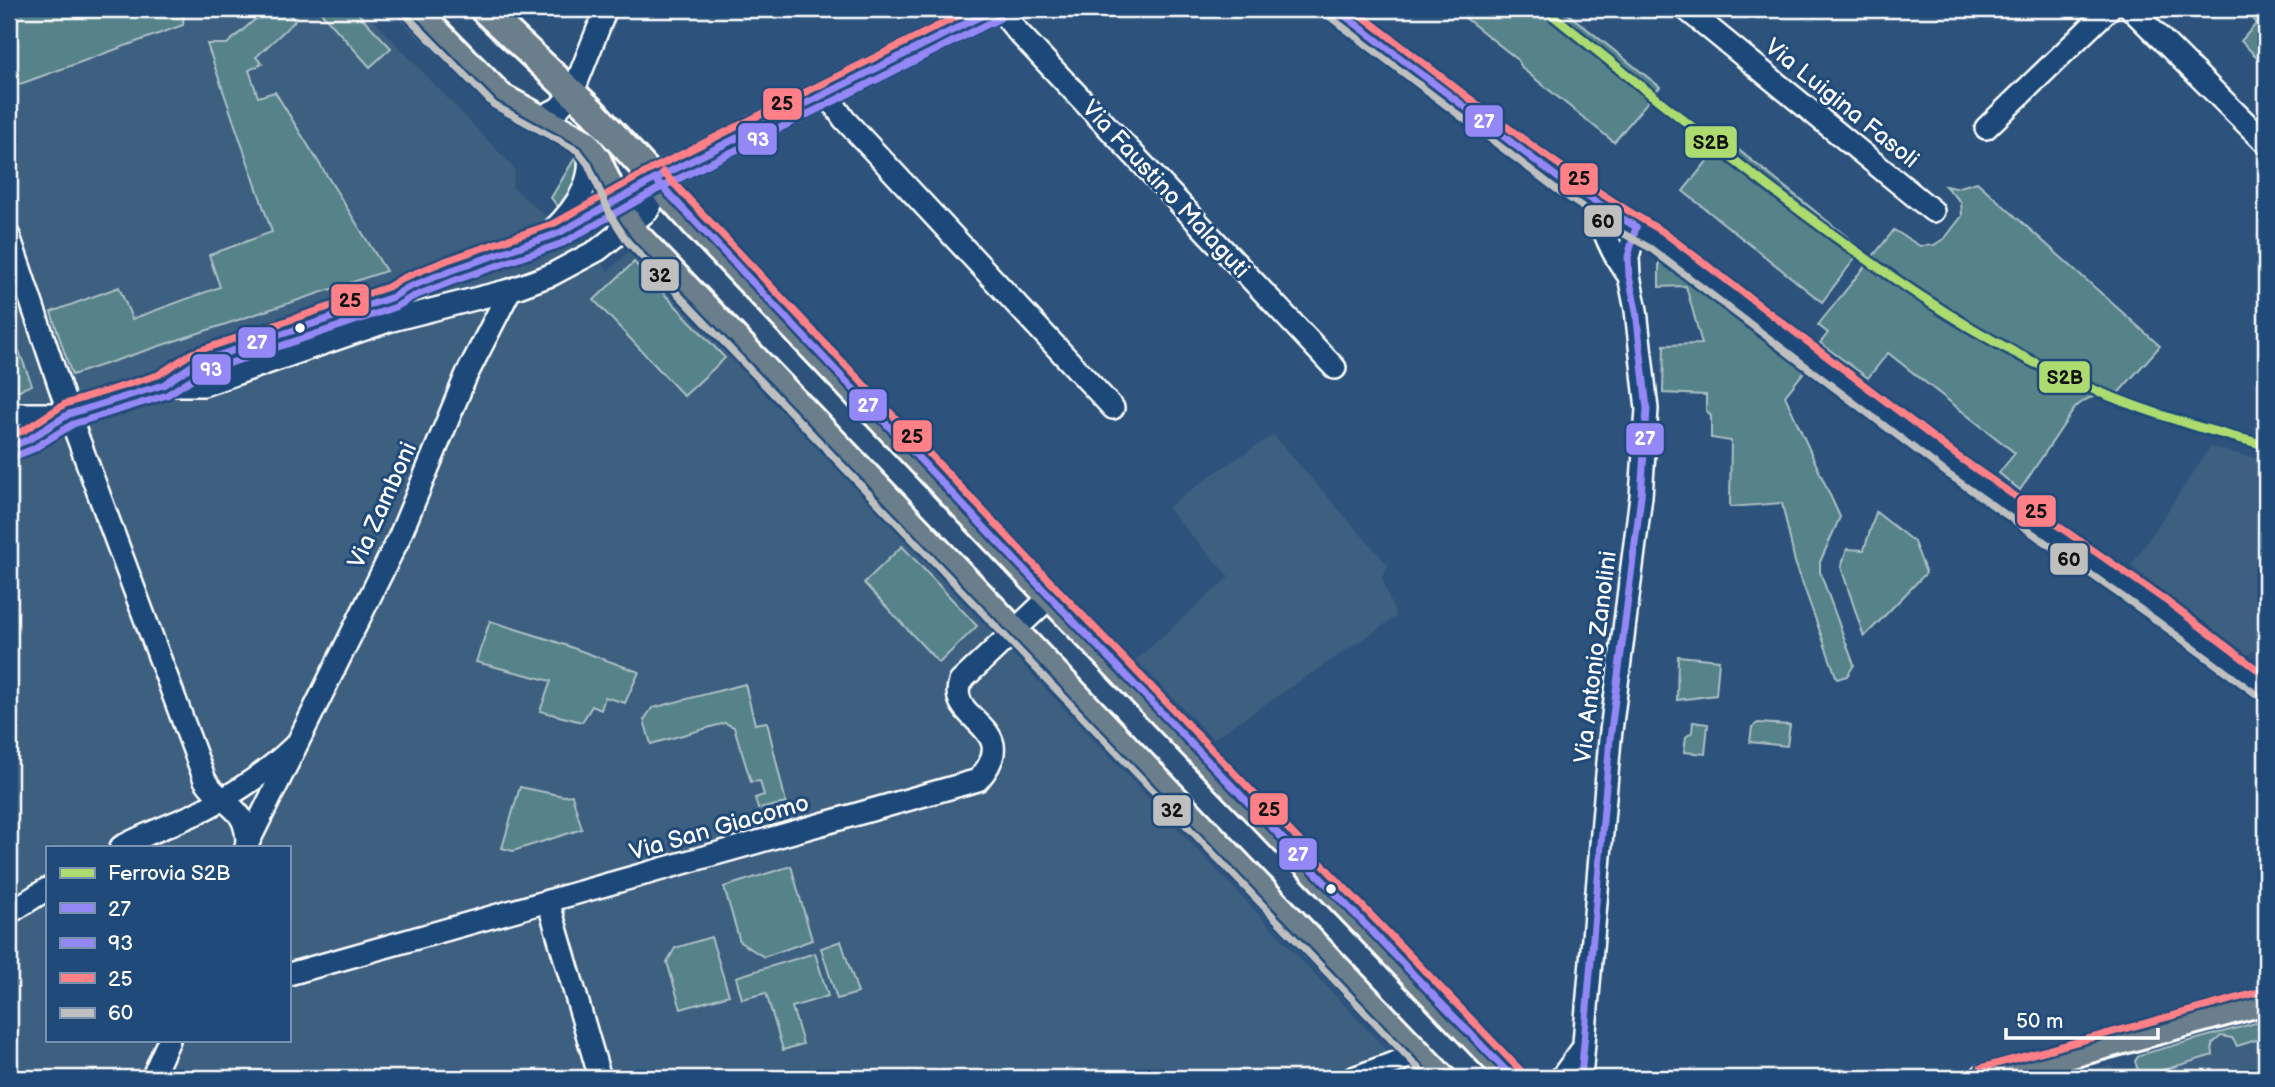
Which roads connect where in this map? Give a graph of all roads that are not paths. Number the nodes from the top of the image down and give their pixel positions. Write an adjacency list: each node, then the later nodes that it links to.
1 (414, 9): 11 (main road)
2 (483, 9): 9 (main road)
3 (606, 9): 9 (street)
4 (997, 9): 10 (main road, Via Faustino Malaguti); 27 (street, Via Faustino Malaguti)
5 (1336, 9): 17 (street)
6 (1686, 9): 18 (street, Via Luigina Fasoli)
7 (2109, 9): 12 (street)
8 (2131, 9): 14 (street)
9 (573, 92): 11 (street); 15 (main road)
10 (826, 93): 15 (main road, Via Faustino Malaguti); 29 (street)
11 (540, 118): 13 (main road)
12 (1986, 128)
13 (585, 143): 16 (main road); 22 (street)
14 (2266, 143)
15 (655, 179): 16 (street); 19 (street); 33 (main road)
16 (615, 201): 19 (main road); 22 (street)
17 (1595, 203): 20 (street); 23 (street, Via Antonio Zanolini)
18 (1933, 211)
19 (629, 226): 24 (street); 34 (main road)
20 (1636, 228): 23 (street, Via Antonio Zanolini); 35 (street)
21 (9, 236): 30 (street)
22 (537, 241): 25 (street)
23 (1629, 276): 47 (street, Via Antonio Zanolini)
24 (510, 290): 26 (street); 36 (street, Via Zamboni)
25 (393, 297): 26 (street); 28 (street)
26 (478, 297): 28 (street)
27 (1335, 368)
28 (163, 385): 30 (street)
29 (1113, 408)
30 (69, 414): 31 (street); 32 (street); 37 (street)
31 (9, 417)
32 (9, 447)
33 (1050, 597): 34 (street); 53 (main road)
34 (1015, 630): 42 (street, Via San Giacomo); 48 (main road)
35 (2266, 689)
36 (300, 740): 37 (street, Via Zamboni); 40 (street, Via Zamboni)
37 (223, 798): 38 (street, Via Zamboni); 39 (street)
38 (123, 846)
39 (246, 846)
40 (247, 846)
41 (46, 890): 43 (street)
42 (548, 901): 44 (street, Via San Giacomo); 50 (street)
43 (9, 913)
44 (290, 974)
45 (2266, 1001): 56 (main road)
46 (168, 1042): 49 (street)
47 (1585, 1046): 54 (street); 55 (street, Via Antonio Zanolini)
48 (1417, 1052): 51 (street); 52 (main road)
49 (152, 1078)
50 (600, 1078)
51 (1353, 1078)
52 (1442, 1078)
53 (1513, 1078)
54 (1560, 1078)
55 (1581, 1078)
56 (1984, 1078)

